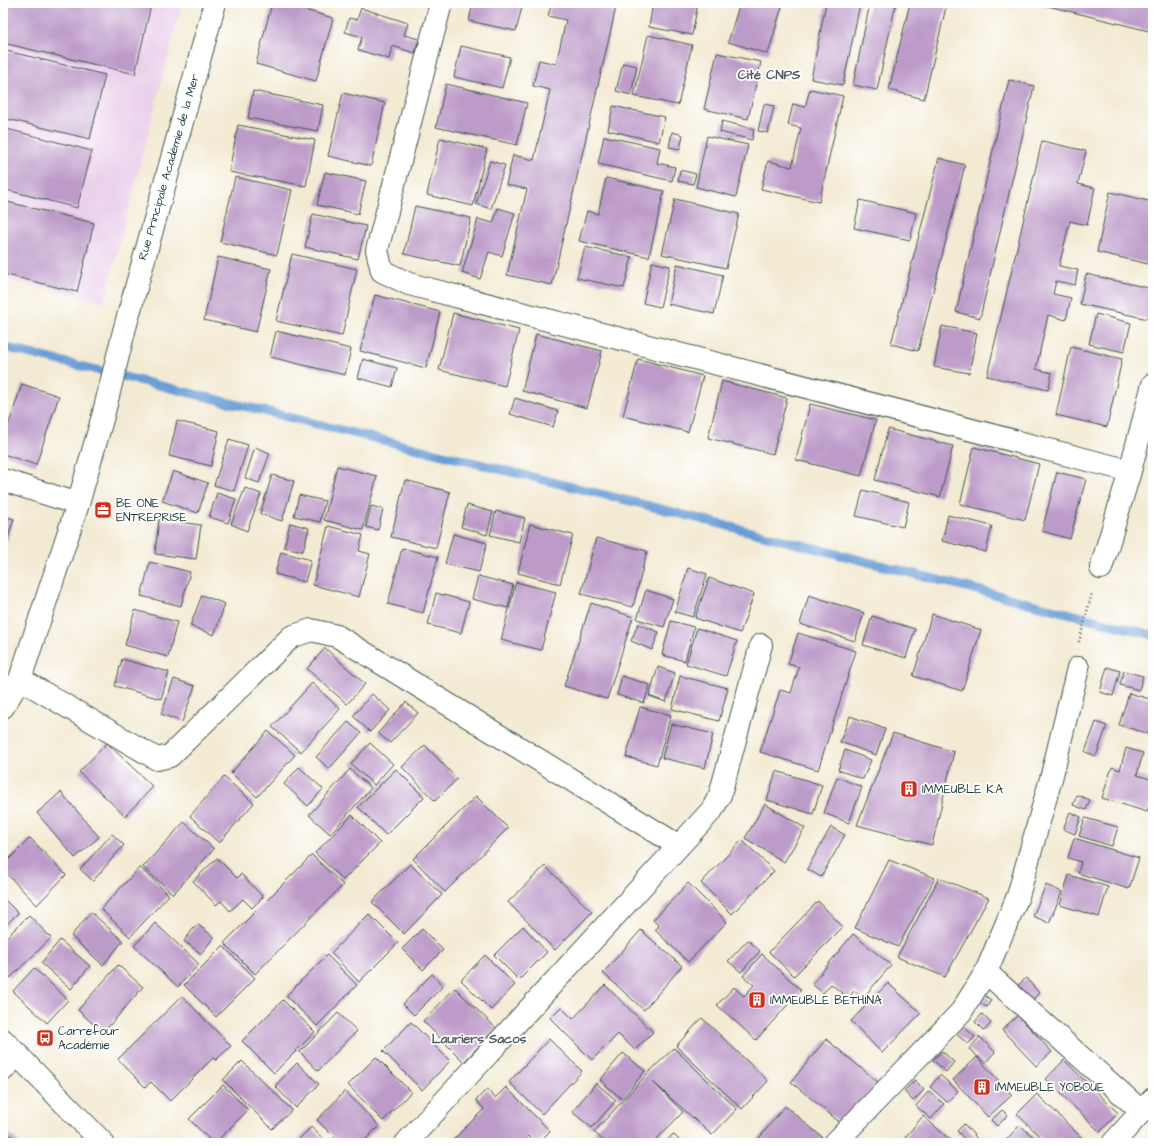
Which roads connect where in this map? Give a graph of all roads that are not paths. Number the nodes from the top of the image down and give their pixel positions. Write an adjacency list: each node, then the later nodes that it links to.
1 (215, 3): 6 (street, Rue Principale Académie de la Mer)
2 (441, 3): 4 (street)
3 (1153, 384): 4 (street)
4 (1130, 471): 7 (street)
5 (3, 480): 6 (street)
6 (78, 504): 10 (street, Rue Principale Académie de la Mer)
7 (1102, 568)
8 (761, 645): 12 (street)
9 (1078, 668): 13 (street)
10 (20, 679): 11 (street, Rue Principale Académie de la Mer); 12 (street)
11 (3, 707)
12 (679, 846): 18 (street)
13 (986, 972): 16 (street); 19 (street)
14 (10, 1047): 15 (street); 17 (street)
15 (3, 1070)
16 (1147, 1105): 20 (street)
17 (103, 1143)
18 (406, 1143)
19 (835, 1143)
20 (1113, 1143)

